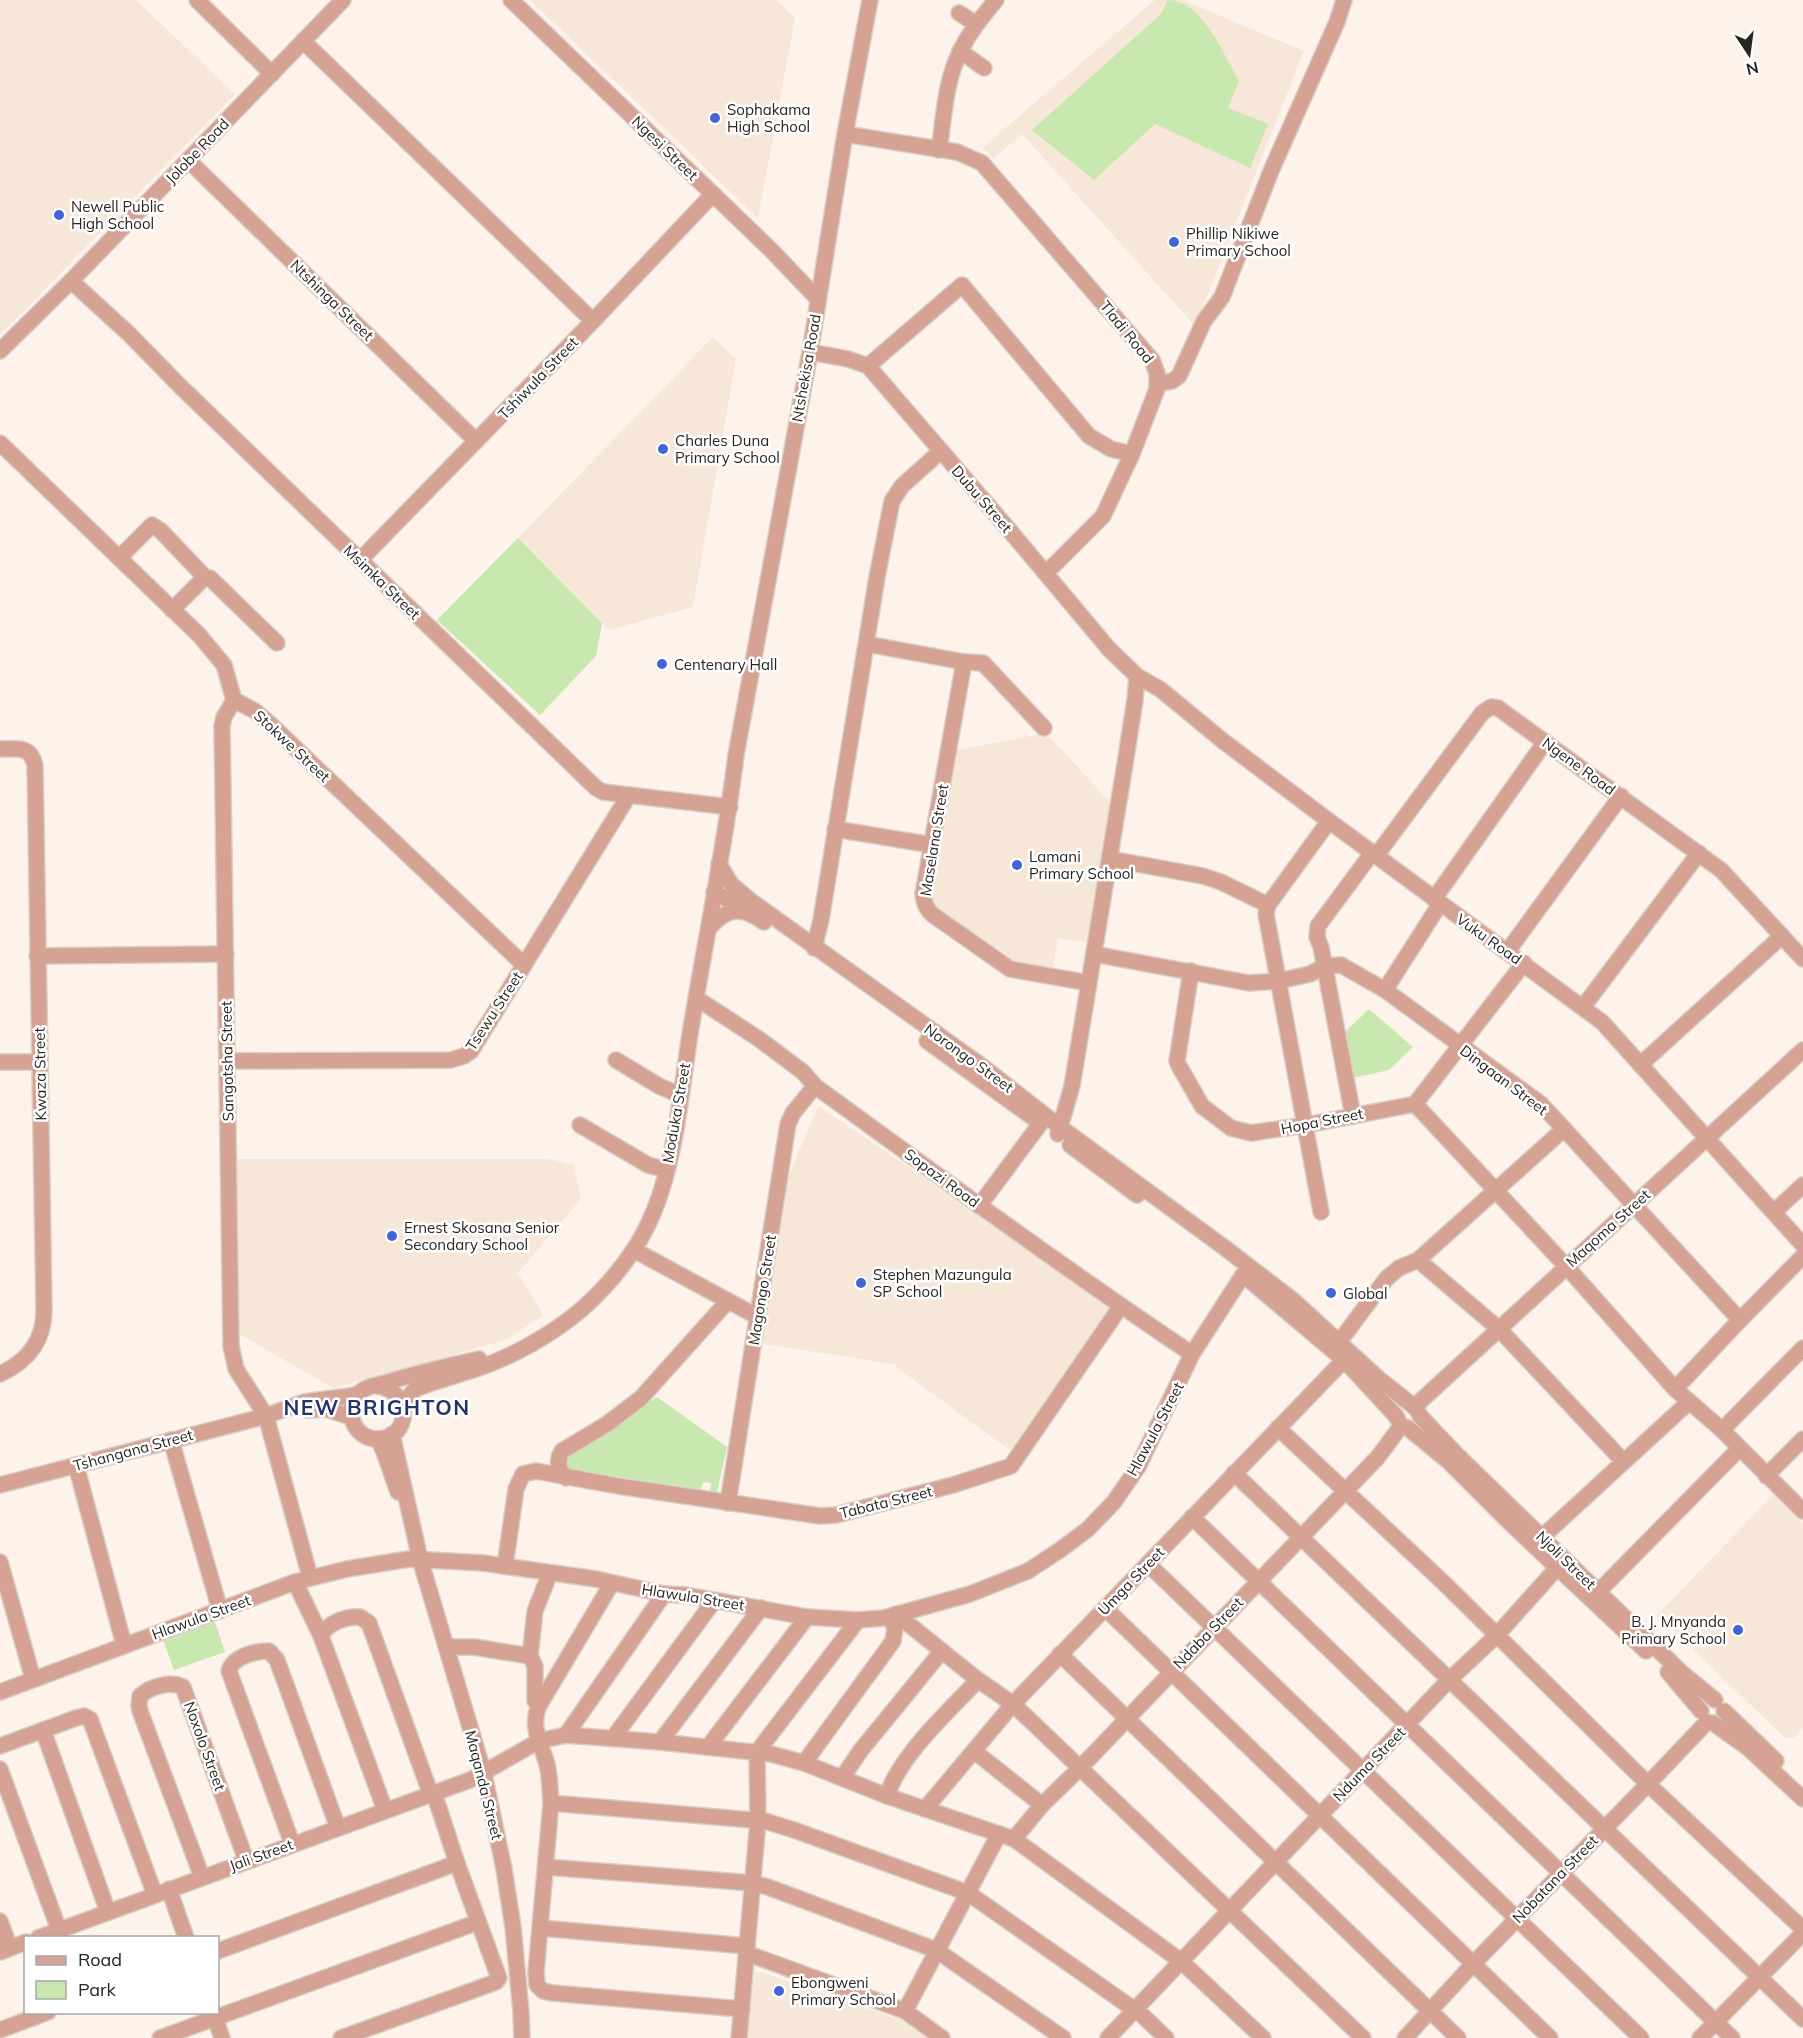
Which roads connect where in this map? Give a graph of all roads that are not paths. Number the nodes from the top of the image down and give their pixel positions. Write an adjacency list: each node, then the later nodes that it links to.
1 (197, 0): 12 (street)
2 (343, 0): 9 (street, Jolobe Road)
3 (511, 0): 16 (street, Ngesi Street)
4 (870, 0): 13 (street, Ntshekisa Road)
5 (996, 0): 8 (street)
6 (1344, 0): 23 (street)
7 (959, 13): 8 (street)
8 (976, 24): 10 (street)
9 (303, 41): 12 (street, Jolobe Road); 19 (street)
10 (960, 51): 11 (street); 14 (street)
11 (984, 68)
12 (272, 74): 15 (street, Jolobe Road)
13 (845, 134): 14 (street, Tladi Road); 18 (street, Ntshekisa Road)
14 (939, 150): 23 (street, Tladi Road)
15 (188, 160): 17 (street, Jolobe Road); 24 (street, Ntshinga Street)
16 (713, 194): 18 (street, Ngesi Street); 19 (street, Tshiwula Street)
17 (71, 281): 20 (street, Jolobe Road); 29 (street, Msimka Street)
18 (817, 298): 21 (street, Ntshekisa Road)
19 (593, 321): 24 (street, Tshiwula Street)
20 (0, 351)
21 (810, 352): 22 (street); 43 (street, Ntshekisa Road)
22 (868, 366): 26 (street, Dubu Street); 27 (street)
23 (1158, 384): 27 (street)
24 (476, 441): 29 (street, Tshiwula Street)
25 (0, 443): 28 (street)
26 (941, 451): 30 (street, Dubu Street); 34 (street)
27 (1132, 454): 30 (street)
28 (119, 558): 31 (street); 32 (street)
29 (360, 560): 41 (street, Msimka Street)
30 (1046, 573): 36 (street, Dubu Street)
31 (204, 578): 32 (street); 33 (street)
32 (172, 610): 37 (street)
33 (277, 643)
34 (867, 644): 35 (street); 45 (street)
35 (964, 662): 38 (street); 46 (street, Maselana Street)
36 (1137, 676): 44 (street, Vuku Road); 49 (street)
37 (234, 700): 59 (street, Sangotsha Street); 64 (street, Stokwe Street)
38 (1044, 728)
39 (1545, 742): 42 (street, Ngene Road); 48 (street, Ngene Road); 52 (street)
40 (0, 749): 61 (street, Kwaza Street)
41 (629, 795): 43 (street, Msimka Street); 64 (street, Tsewu Street)
42 (1621, 796): 47 (street, Ngene Road); 58 (street)
43 (730, 807): 50 (street, Moduka Street)
44 (1329, 821): 48 (street, Vuku Road); 53 (street)
45 (835, 829): 46 (street); 57 (street)
46 (932, 845): 68 (street, Maselana Street)
47 (1699, 853): 56 (street, Ngene Road); 71 (street)
48 (1374, 855): 52 (street, Vuku Road); 65 (street, Ngene Road)
49 (1110, 859): 53 (street); 60 (street)
50 (719, 864): 51 (street, Moduka Street); 57 (street, Norongo Street)
51 (714, 892): 54 (street, Norongo Street); 55 (street, Moduka Street)
52 (1437, 902): 58 (street, Vuku Road); 69 (street)
53 (1268, 905): 67 (street)
54 (749, 912): 55 (street); 83 (street, Norongo Street)
55 (709, 928): 70 (street, Moduka Street)
56 (1782, 936): 62 (street, Ngene Road); 78 (street)
57 (814, 948): 83 (street, Norongo Street)
58 (1507, 952): 63 (street, Vuku Road)
59 (226, 954): 61 (street); 75 (street, Sangotsha Street)
60 (1094, 954): 66 (street); 68 (street)
61 (38, 956): 77 (street, Kwaza Street)
62 (1803, 959)
63 (1524, 963): 71 (street, Vuku Road); 72 (street)
64 (524, 965): 75 (street, Tsewu Street)
65 (1325, 966): 67 (street); 69 (street, Dingaan Street); 82 (street, Ngene Road)
66 (1191, 971): 67 (street); 85 (street, Hopa Street)
67 (1279, 981): 85 (street)
68 (1089, 982): 87 (street)
69 (1385, 990): 72 (street, Dingaan Street)
70 (696, 998): 79 (street, Sopazi Road); 80 (street, Moduka Street)
71 (1583, 1007): 78 (street, Vuku Road)
72 (1461, 1047): 81 (street); 86 (street, Dingaan Street)
73 (1803, 1050): 88 (street, Maqoma Street)
74 (616, 1060): 80 (street)
75 (227, 1061): 120 (street, Sangotsha Street)
76 (0, 1062): 77 (street)
77 (39, 1062): 113 (street, Kwaza Street)
78 (1640, 1065): 88 (street, Vuku Road)
79 (815, 1086): 93 (street, Sopazi Road); 105 (street, Magongo Street)
80 (680, 1095): 89 (street, Moduka Street)
81 (1415, 1104): 82 (street, Hopa Street); 91 (street)
82 (1353, 1116): 85 (street, Hopa Street)
83 (1043, 1119): 87 (street, Norongo Street); 93 (street)
84 (580, 1125): 89 (street)
85 (1306, 1125): 94 (street)
86 (1564, 1129): 91 (street); 92 (street, Dingaan Street)
87 (1059, 1131): 98 (street, Norongo Street)
88 (1706, 1138): 92 (street, Maqoma Street); 95 (street, Vuku Road)
89 (667, 1170): 97 (street, Moduka Street)
90 (1803, 1185): 95 (street)
91 (1495, 1192): 100 (street); 101 (street)
92 (1635, 1205): 101 (street, Maqoma Street); 106 (street, Dingaan Street)
93 (979, 1206): 104 (street, Sopazi Road)
94 (1321, 1212)
95 (1774, 1212): 96 (street, Vuku Road)
96 (1803, 1245)
97 (634, 1250): 103 (street); 111 (street, Moduka Street)
98 (1224, 1253): 102 (street); 108 (street, Njoli Street)
99 (1803, 1256): 106 (street)
100 (1418, 1260): 107 (street); 108 (street)
101 (1566, 1266): 107 (street, Maqoma Street); 115 (street)
102 (1244, 1275): 110 (street, Hlawula Street); 112 (street)
103 (727, 1302): 105 (street); 133 (street)
104 (1121, 1306): 110 (street, Sopazi Road); 136 (street, Tabata Street)
105 (758, 1317): 136 (street, Magongo Street)
106 (1740, 1320): 115 (street)
107 (1499, 1329): 119 (street, Maqoma Street); 129 (street)
108 (1340, 1341): 119 (street, Njoli Street)
109 (1803, 1348): 124 (street)
110 (1192, 1354): 157 (street, Hlawula Street)
111 (508, 1355): 114 (street, Moduka Street); 118 (street, Moduka Street)
112 (1344, 1360): 122 (street); 123 (street, Umga Street)
113 (0, 1374)
114 (377, 1386): 116 (street); 118 (street)
115 (1675, 1389): 117 (street)
116 (357, 1395): 120 (street, Tshangana Street); 121 (street)
117 (1689, 1402): 124 (street); 129 (street)
118 (404, 1408): 125 (street)
119 (1414, 1409): 122 (street); 122 (street); 140 (street, Njoli Street)
120 (266, 1416): 121 (street, Tshangana Street); 127 (street, Tshangana Street); 147 (street, Sangotsha Street)
121 (351, 1417): 125 (street)
122 (1402, 1423): 135 (street, Ndaba Street); 145 (street, Njoli Street)
123 (1278, 1428): 131 (street, Umga Street); 135 (street)
124 (1722, 1430): 128 (street)
125 (385, 1436): 141 (street, Maqanda Street)
126 (1803, 1439): 132 (street)
127 (171, 1440): 130 (street, Tshangana Street); 156 (street)
128 (1739, 1449): 132 (street); 150 (street)
129 (1623, 1461): 140 (street)
130 (76, 1465): 134 (street, Tshangana Street); 163 (street)
131 (1234, 1473): 138 (street, Umga Street); 139 (street)
132 (1766, 1476): 137 (street)
133 (566, 1478): 136 (street, Tabata Street); 144 (street, Tabata Street)
134 (0, 1485)
135 (1345, 1491): 139 (street, Ndaba Street); 162 (street)
136 (728, 1503)
137 (1803, 1511)
138 (1192, 1518): 143 (street, Umga Street); 148 (street)
139 (1301, 1536): 148 (street, Ndaba Street); 171 (street)
140 (1542, 1537): 150 (street, Njoli Street)
141 (420, 1559): 144 (street, Hlawula Street); 147 (street, Hlawula Street); 164 (street, Maqanda Street)
142 (0, 1562): 153 (street)
143 (1148, 1564): 155 (street, Umga Street); 160 (street)
144 (505, 1566): 146 (street, Hlawula Street)
145 (1557, 1568): 162 (street, Nduma Street); 177 (street, Njoli Street)
146 (550, 1573): 149 (street, Hlawula Street); 167 (street)
147 (302, 1580): 156 (street, Hlawula Street); 161 (street, Sangotsha Street)
148 (1258, 1581): 160 (street, Ndaba Street); 178 (street)
149 (612, 1583): 151 (street, Hlawula Street); 173 (street)
150 (1599, 1591): 175 (street, Njoli Street)
151 (664, 1594): 152 (street, Hlawula Street); 180 (street)
152 (714, 1600): 154 (street, Hlawula Street); 181 (street)
153 (6, 1606): 169 (street)
154 (761, 1608): 158 (street, Hlawula Street); 183 (street)
155 (1105, 1608): 166 (street, Umga Street); 168 (street)
156 (220, 1610): 163 (street, Hlawula Street)
157 (893, 1615): 159 (street, Hlawula Street); 165 (street); 188 (street)
158 (807, 1617): 159 (street, Hlawula Street); 185 (street)
159 (858, 1620): 187 (street)
160 (1214, 1627): 168 (street, Ndaba Street); 191 (street)
161 (321, 1636): 196 (street); 202 (street, Sangotsha Street)
162 (1496, 1636): 171 (street, Nduma Street); 194 (street)
163 (124, 1645): 169 (street, Hlawula Street)
164 (446, 1647): 167 (street); 192 (street, Maqanda Street)
165 (942, 1651): 170 (street); 193 (street)
166 (1060, 1654): 174 (street, Umga Street); 176 (street)
167 (530, 1656): 173 (street)
168 (1170, 1672): 176 (street, Ndaba Street); 203 (street)
169 (33, 1679): 172 (street, Hlawula Street)
170 (978, 1680): 174 (street); 197 (street)
171 (1449, 1680): 178 (street, Nduma Street); 206 (street)
172 (0, 1692)
173 (540, 1704): 182 (street)
174 (1013, 1704): 186 (street, Umga Street); 189 (street)
175 (1720, 1706): 177 (street); 177 (street); 195 (street, Njoli Street)
176 (1127, 1718): 189 (street, Ndaba Street); 211 (street)
177 (1707, 1718): 194 (street, Nobatana Street); 198 (street, Njoli Street)
178 (1407, 1725): 191 (street, Nduma Street); 213 (street)
179 (43, 1730): 184 (street); 216 (street); 219 (street)
180 (566, 1735): 181 (street, Jali Street); 182 (street, Jali Street)
181 (613, 1738): 183 (street, Jali Street)
182 (539, 1741): 192 (street, Jali Street); 199 (street)
183 (660, 1742): 185 (street, Jali Street)
184 (0, 1746)
185 (708, 1746): 187 (street, Jali Street)
186 (974, 1751): 200 (street); 201 (street, Umga Street)
187 (757, 1752): 188 (street, Jali Street); 204 (street)
188 (804, 1763): 193 (street, Jali Street)
189 (1080, 1768): 200 (street, Ndaba Street); 218 (street)
190 (0, 1769): 224 (street)
191 (1363, 1771): 203 (street, Nduma Street); 220 (street)
192 (484, 1774): 196 (street, Jali Street); 250 (street, Maqanda Street)
193 (842, 1778): 197 (street, Jali Street)
194 (1648, 1784): 206 (street, Nobatana Street); 225 (street)
195 (1803, 1787)
196 (433, 1794): 202 (street, Jali Street); 210 (street)
197 (887, 1796): 201 (street, Jali Street)
198 (1803, 1799)
199 (551, 1803): 204 (street); 212 (street)
200 (1042, 1805): 207 (street, Ndaba Street)
201 (925, 1809): 207 (street, Jali Street)
202 (385, 1810): 205 (street, Jali Street)
203 (1320, 1816): 211 (street, Nduma Street); 234 (street)
204 (758, 1821): 215 (street); 217 (street)
205 (338, 1828): 208 (street, Jali Street); 208 (street)
206 (1606, 1828): 213 (street, Nobatana Street); 235 (street)
207 (1007, 1836): 217 (street, Ndaba Street); 233 (street, Jali Street)
208 (292, 1844): 209 (street, Jali Street)
209 (246, 1860): 214 (street, Jali Street); 214 (street, Noxolo Street)
210 (457, 1863): 222 (street); 232 (street)
211 (1276, 1863): 218 (street, Nduma Street); 239 (street)
212 (546, 1867): 215 (street); 223 (street)
213 (1561, 1874): 220 (street, Nobatana Street); 244 (street)
214 (202, 1877): 216 (street, Jali Street)
215 (753, 1883): 230 (street); 231 (street)
216 (162, 1892): 219 (street, Jali Street); 227 (street)
217 (968, 1893): 231 (street, Ndaba Street); 238 (street)
218 (1229, 1910): 233 (street, Nduma Street); 257 (street)
219 (108, 1912): 224 (street, Jali Street)
220 (1517, 1918): 234 (street, Nobatana Street); 261 (street)
221 (0, 1921): 229 (street)
222 (478, 1922): 240 (street); 249 (street)
223 (540, 1928): 230 (street); 236 (street)
224 (59, 1930): 226 (street, Jali Street)
225 (1803, 1931): 235 (street)
226 (43, 1936)
227 (185, 1936)
228 (24, 1943): 229 (street)
229 (5, 1950)
230 (746, 1950): 236 (street); 237 (street)
231 (936, 1950): 237 (street, Ndaba Street); 253 (street)
232 (219, 1951)
233 (1182, 1962): 238 (street, Nduma Street); 256 (street, Jali Street)
234 (1473, 1964): 239 (street, Nobatana Street); 260 (street)
235 (1760, 1977): 243 (street); 244 (street)
236 (741, 2009): 251 (street)
237 (905, 2011): 252 (street)
238 (1134, 2011): 254 (street, Nduma Street); 255 (street)
239 (1430, 2012): 258 (street, Nobatana Street); 259 (street)
240 (219, 2013)
241 (45, 2014): 245 (street)
242 (214, 2015): 247 (street); 248 (street)
243 (1803, 2019)
244 (1716, 2022): 262 (street); 263 (street)
245 (0, 2030): 246 (street)
246 (3, 2038)
247 (160, 2038)
248 (222, 2038)
249 (341, 2038)
250 (522, 2038)
251 (739, 2038)
252 (942, 2038)
253 (1063, 2038)
254 (1108, 2038)
255 (1166, 2038)
256 (1263, 2038)
257 (1363, 2038)
258 (1405, 2038)
259 (1458, 2038)
260 (1550, 2038)
261 (1641, 2038)
262 (1700, 2038)
263 (1732, 2038)

